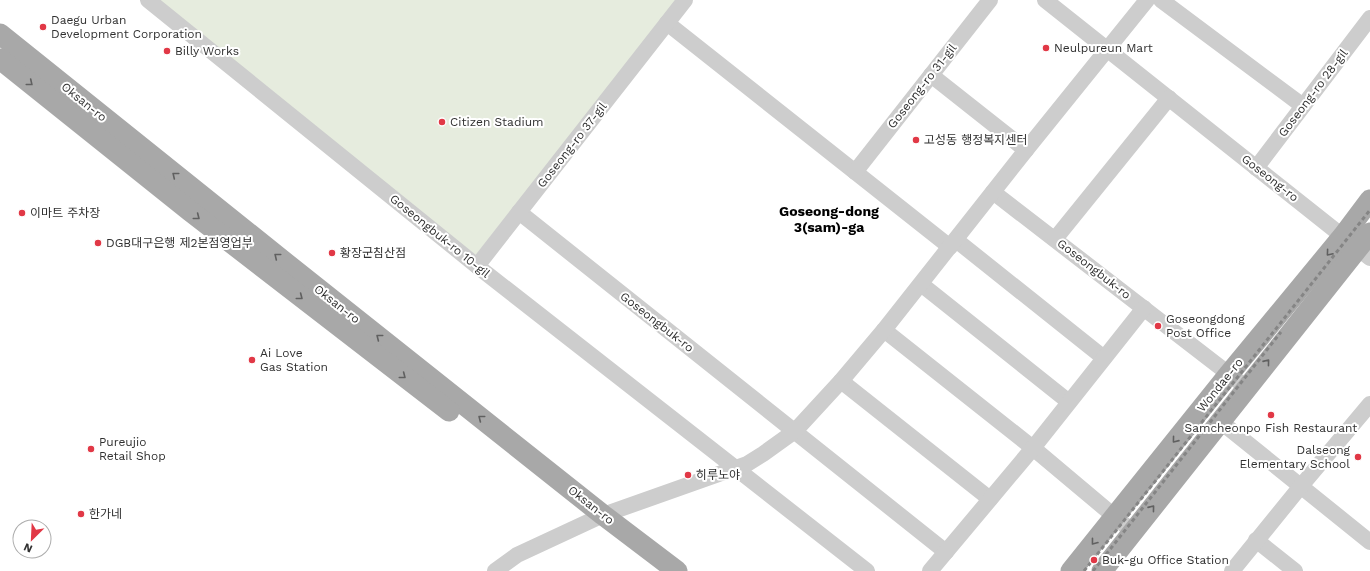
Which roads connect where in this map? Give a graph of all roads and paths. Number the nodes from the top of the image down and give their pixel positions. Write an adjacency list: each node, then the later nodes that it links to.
1 (148, 0): 24 (street, Goseongbuk-ro 10-gil)
2 (685, 0): 8 (street, Goseong-ro 37-gil)
3 (990, 0): 12 (street, Goseong-ro 31-gil)
4 (1045, 0): 10 (street, Goseong-ro)
5 (1147, 0): 10 (street)
6 (1161, 0): 14 (street)
7 (1370, 18): 14 (street, Goseong-ro 28-gil)
8 (667, 24): 17 (street); 20 (street, Goseong-ro 37-gil)
9 (2, 34): 41 (main road, Oksan-ro, one-way to 9)
10 (1108, 49): 13 (street, Goseong-ro); 15 (street)
11 (0, 59): 41 (main road, Oksan-ro, one-way to 41)
12 (931, 75): 15 (street); 17 (street, Goseong-ro 31-gil)
13 (1170, 98): 16 (street, Goseong-ro); 21 (street)
14 (1302, 106): 16 (street, Goseong-ro 28-gil)
15 (1026, 150): 18 (street)
16 (1256, 168): 23 (street, Goseong-ro)
17 (855, 172): 22 (street)
18 (993, 192): 21 (street, Goseongbuk-ro); 22 (street)
19 (1370, 200): 23 (main road, Wondae-ro)
20 (519, 212): 24 (street, Goseong-ro 37-gil); 35 (street, Goseongbuk-ro)
21 (1055, 239): 26 (street, Goseongbuk-ro)
22 (953, 243): 25 (street); 28 (street)
23 (1360, 244): 29 (main road, Wondae-ro, one-way to 29); 31 (main road, Wondae-ro, one-way to 23)
24 (477, 266): 37 (street, Goseongbuk-ro 10-gil)
25 (921, 284): 27 (street); 32 (street)
26 (1144, 308): 28 (street); 29 (street, Goseongbuk-ro)
27 (884, 330): 30 (street); 36 (street)
28 (1104, 358): 32 (street)
29 (1229, 374): 31 (street, Goseongbuk-ro); 40 (main road, Wondae-ro, one-way to 40)
30 (841, 381): 35 (street); 39 (street)
31 (1246, 388): 34 (main road, Wondae-ro)
32 (1069, 402): 36 (street)
33 (1370, 404): 38 (street)
34 (1221, 422): 38 (street); 42 (main road, Wondae-ro, one-way to 34)
35 (795, 431): 37 (street); 45 (street, Goseongbuk-ro)
36 (1033, 448): 39 (street); 40 (street)
37 (735, 469): 41 (street); 49 (street)
38 (1301, 486): 43 (street); 44 (street)
39 (990, 499): 45 (street)
40 (1114, 516): 42 (street); 51 (main road, Wondae-ro, one-way to 51)
41 (597, 518): 46 (street); 47 (main road, Oksan-ro); 48 (main road, Oksan-ro)
42 (1133, 532): 52 (main road, Wondae-ro)
43 (1256, 540): 53 (street); 54 (street)
44 (1370, 542)
45 (946, 552): 50 (street)
46 (495, 571)
47 (656, 571)
48 (677, 571)
49 (867, 571)
50 (930, 571)
51 (1071, 571)
52 (1102, 571)
53 (1232, 571)
54 (1296, 571)

